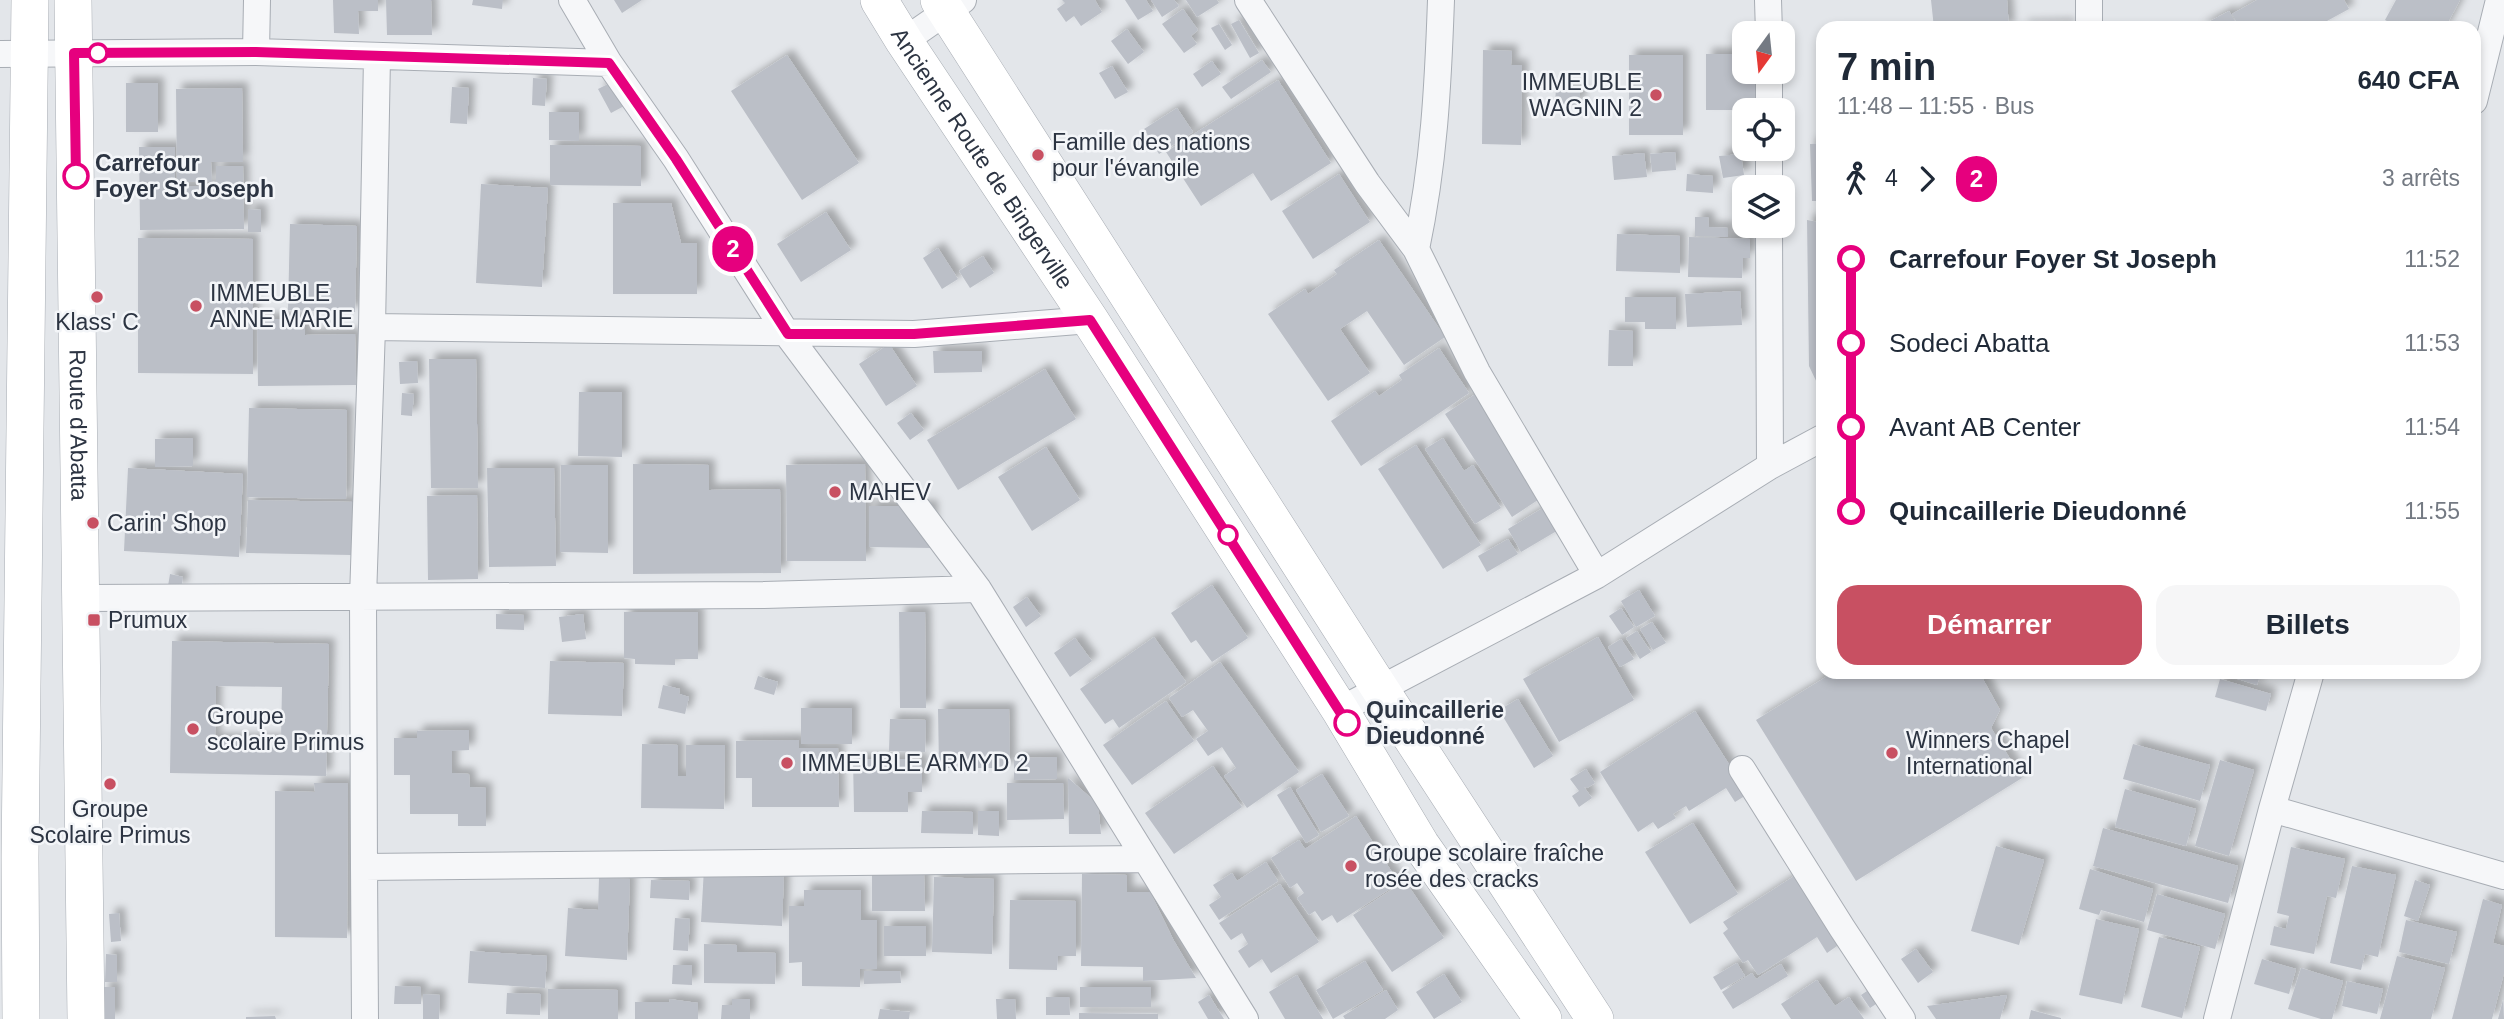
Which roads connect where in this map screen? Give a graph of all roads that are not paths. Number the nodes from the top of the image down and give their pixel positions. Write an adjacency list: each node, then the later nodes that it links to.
1 (30, 0): 16 (street)
2 (73, 0): 17 (street, Route d'Abatta)
3 (257, 0): 15 (street)
4 (572, 0): 19 (street)
5 (880, 0): 14 (street, Ancienne Route de Bingerville)
6 (1248, 0): 22 (street)
7 (1441, 0): 22 (street)
8 (1768, 0): 12 (street)
9 (2089, 0): 13 (street)
10 (2499, 0): 20 (street)
11 (950, 4): 14 (street); 33 (street, Ancienne Route de Bingerville)
12 (1769, 21)
13 (2089, 21)
14 (904, 41): 23 (street, Ancienne Route de Bingerville)
15 (256, 52): 17 (street); 18 (street)
16 (15, 53): 17 (street); 37 (street)
17 (74, 53): 31 (street, Route d'Abatta)
18 (377, 57): 19 (street); 24 (street)
19 (609, 63): 25 (street)
20 (2481, 71)
21 (1769, 238): 27 (street)
22 (1416, 249): 28 (street)
23 (1090, 320): 25 (street); 34 (street, Ancienne Route de Bingerville)
24 (372, 327): 25 (street); 30 (street)
25 (788, 334): 29 (street)
26 (1816, 441): 27 (street)
27 (1770, 466): 28 (street)
28 (1597, 575): 33 (street)
29 (978, 589): 30 (street); 38 (street)
30 (363, 597): 31 (street); 39 (street)
31 (82, 598): 42 (street, Route d'Abatta)
32 (2309, 679): 36 (street)
33 (1380, 690): 34 (street); 46 (street, Ancienne Route de Bingerville)
34 (1340, 710): 45 (street, Ancienne Route de Bingerville)
35 (1742, 769): 47 (street)
36 (2272, 809): 40 (street); 48 (street)
37 (10, 857): 41 (street)
38 (1144, 859): 39 (street); 44 (street)
39 (364, 867): 43 (street)
40 (2504, 876)
41 (21, 1019)
42 (86, 1019)
43 (365, 1019)
44 (1245, 1019)
45 (1543, 1019)
46 (1595, 1019)
47 (1902, 1019)
48 (2217, 1019)

